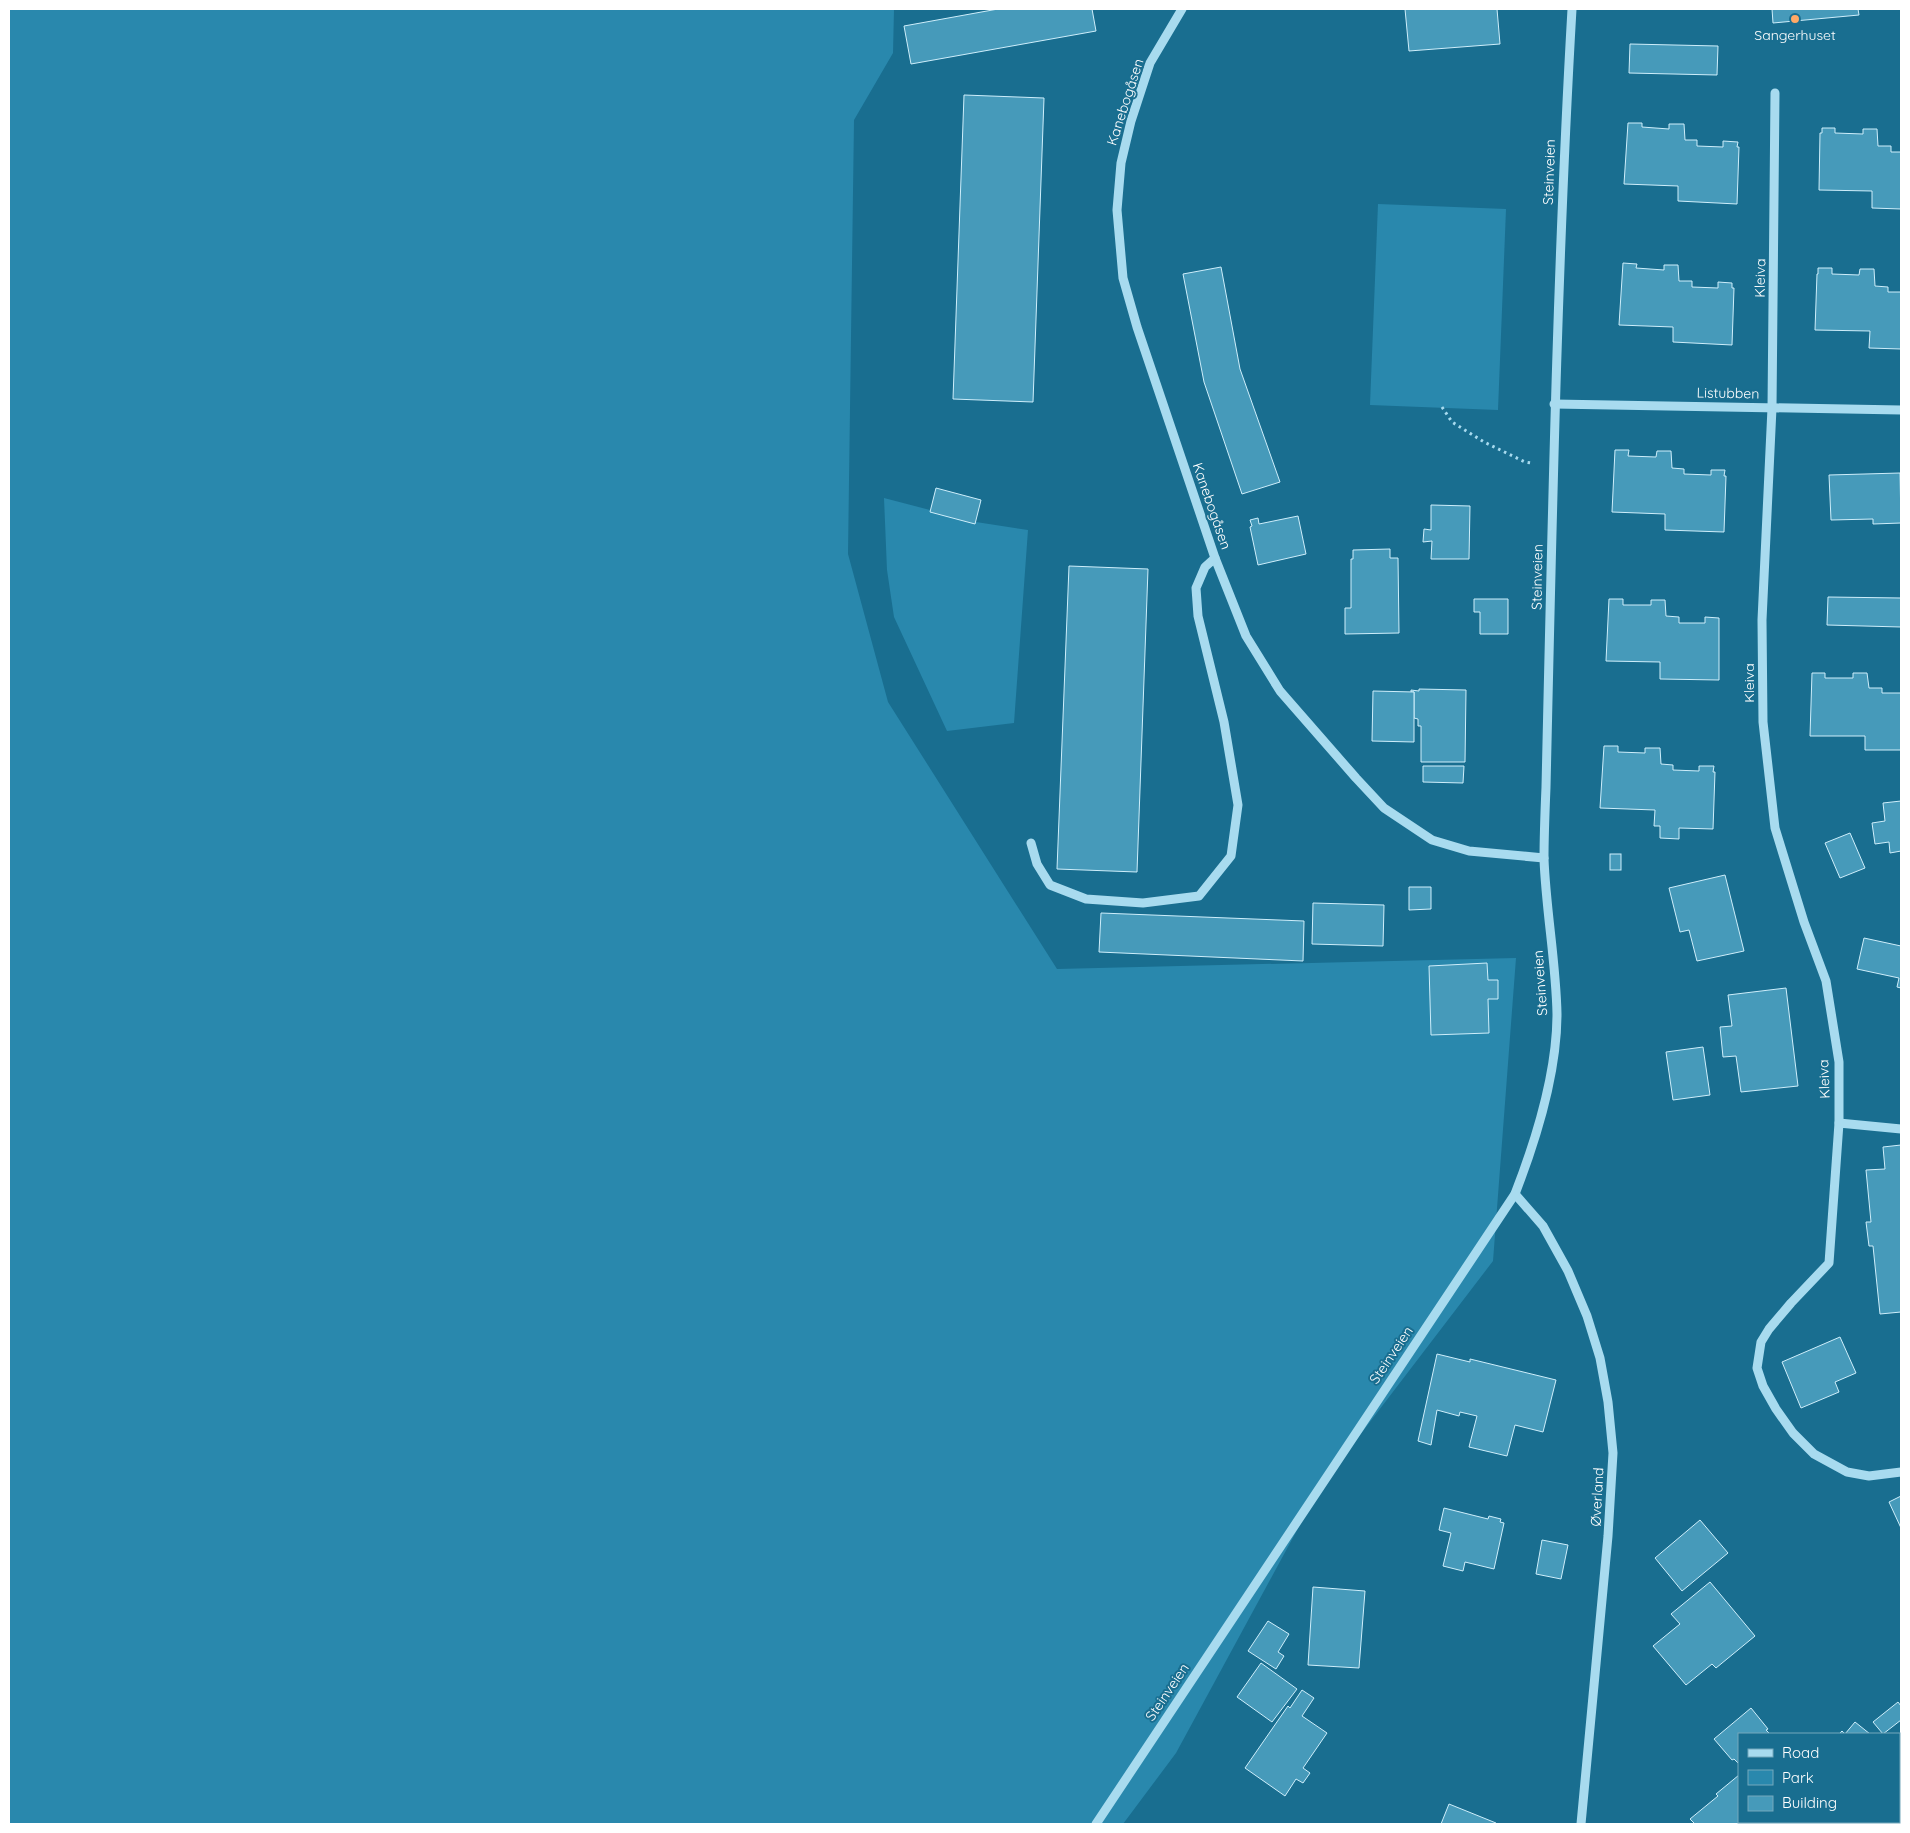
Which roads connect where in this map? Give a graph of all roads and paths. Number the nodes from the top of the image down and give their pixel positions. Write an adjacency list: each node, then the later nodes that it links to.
1 (1182, 9): 9 (street, Kanebogåsen)
2 (1572, 9): 4 (street, Steinveien)
3 (1776, 93): 6 (street, Kleiva)
4 (1554, 404): 6 (street, Listubben); 8 (street, Steinveien)
5 (1442, 407): 8 (path)
6 (1772, 408): 7 (street, Listubben); 12 (street, Kleiva)
7 (1901, 410)
8 (1553, 466): 11 (street, Steinveien)
9 (1215, 558): 10 (street); 11 (street, Kanebogåsen)
10 (1031, 843)
11 (1544, 858): 14 (street, Steinveien)
12 (1839, 1123): 13 (street); 15 (street, Kleiva)
13 (1901, 1129)
14 (1515, 1194): 16 (street, Steinveien); 17 (street, Øverland)
15 (1901, 1472)
16 (1096, 1824)
17 (1581, 1824)

